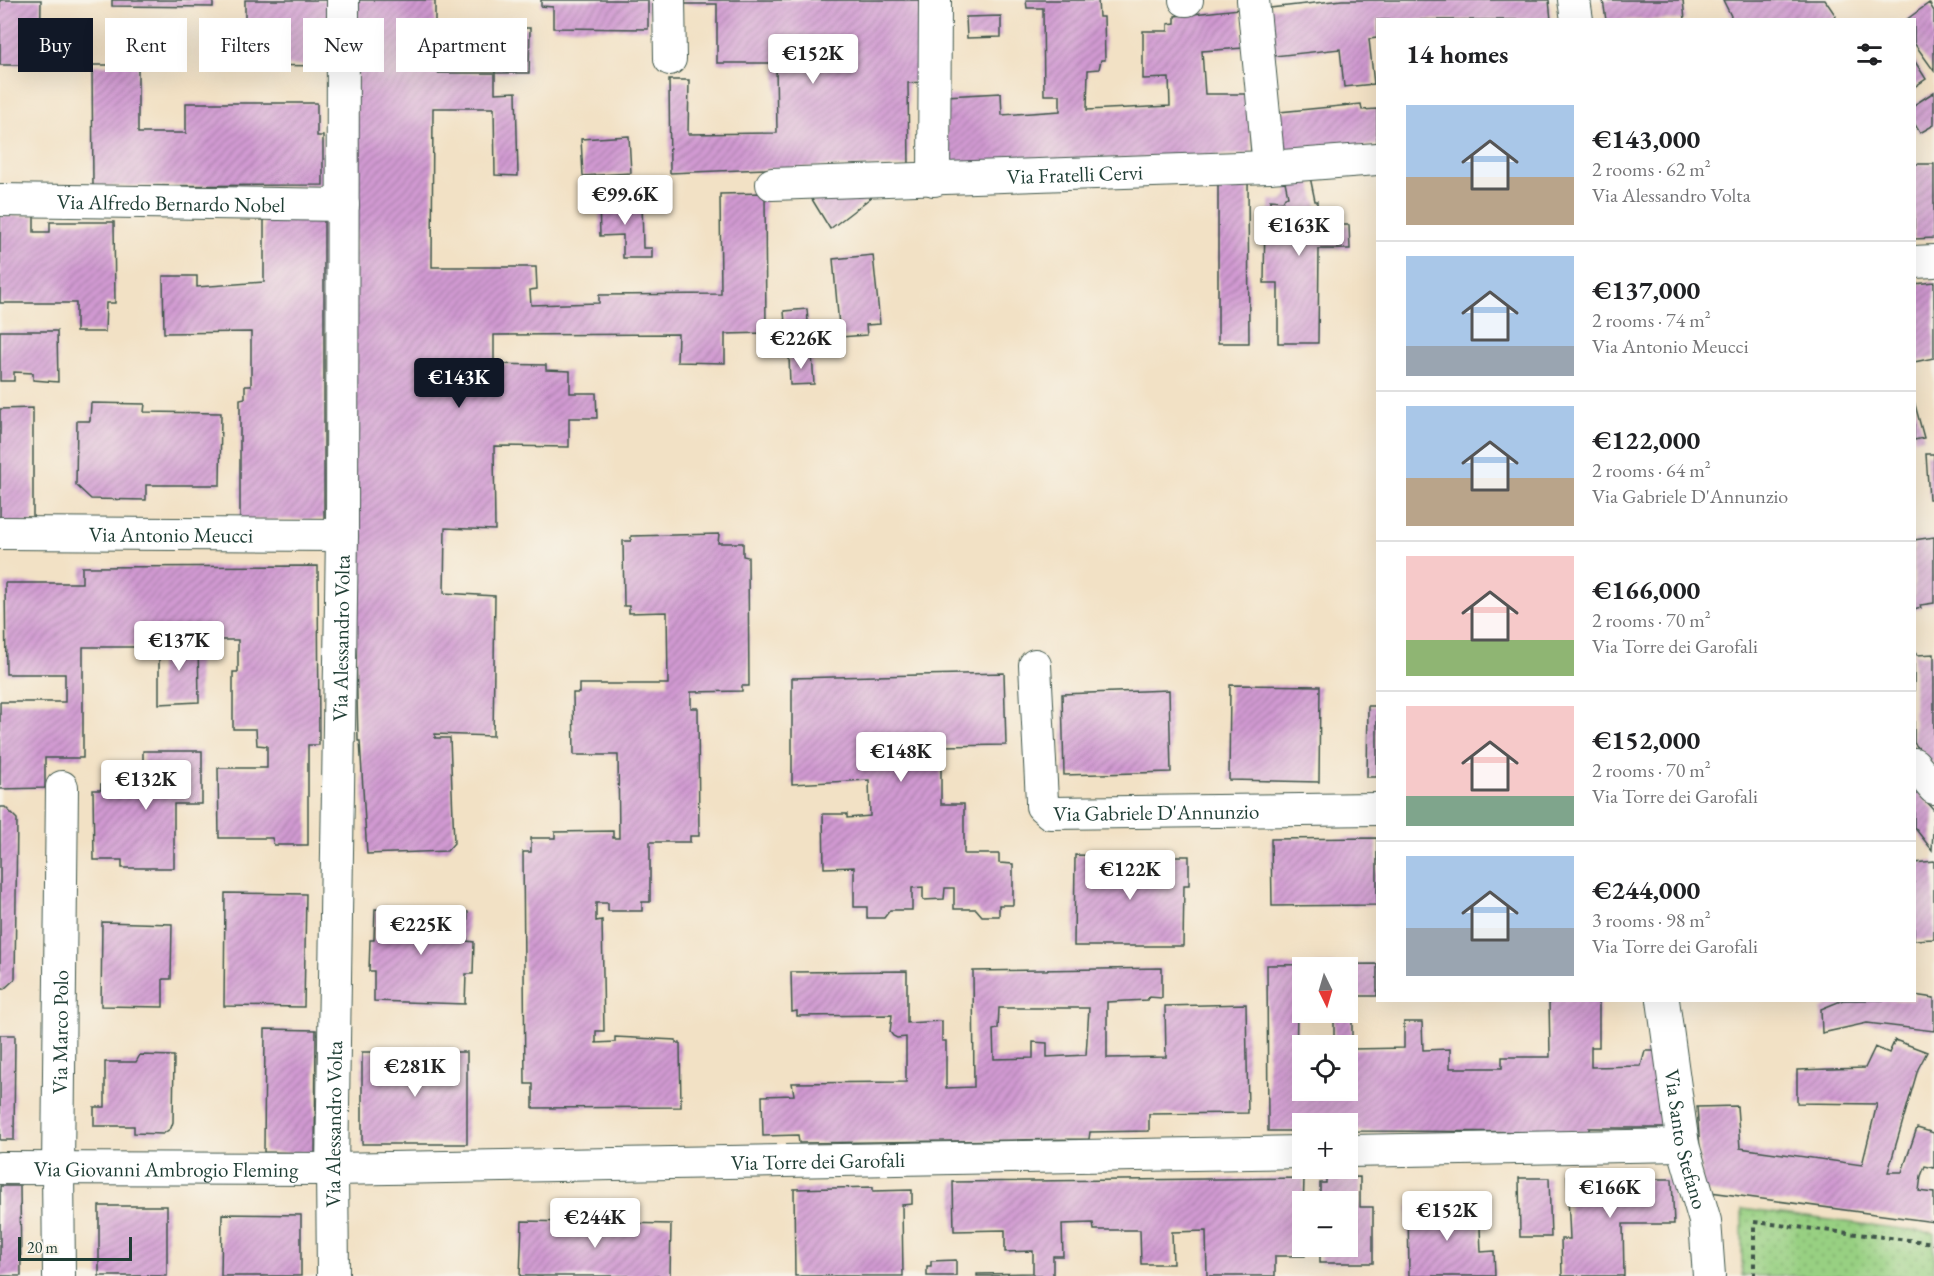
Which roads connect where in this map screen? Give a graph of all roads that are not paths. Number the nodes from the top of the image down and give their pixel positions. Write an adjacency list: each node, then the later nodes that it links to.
1 (343, 0): 13 (street, Via Alessandro Volta)
2 (669, 0): 7 (street)
3 (935, 0): 10 (street)
4 (1253, 0): 9 (street)
5 (1574, 0): 6 (street)
6 (1577, 18)
7 (670, 59)
8 (1376, 159): 9 (street, Via Fratelli Cervi)
9 (1269, 167): 10 (street, Via Fratelli Cervi)
10 (934, 180): 11 (street, Via Fratelli Cervi)
11 (772, 184)
12 (0, 200): 13 (street, Via Alfredo Bernardo Nobel)
13 (343, 205): 17 (street, Via Alessandro Volta)
14 (1934, 261): 15 (street)
15 (1916, 262)
16 (0, 533): 17 (street, Via Antonio Meucci)
17 (342, 535): 29 (street, Via Alessandro Volta)
18 (1035, 665): 22 (street, Via Gabriele D'Annunzio)
19 (1916, 766): 21 (street)
20 (62, 787): 28 (street, Via Marco Polo)
21 (1934, 788)
22 (1376, 809)
23 (1663, 1002): 24 (street, Via Santo Stefano)
24 (1683, 1145): 25 (street); 32 (street, Via Santo Stefano)
25 (1358, 1151)
26 (1292, 1152): 29 (street, Via Torre dei Garofali)
27 (0, 1168): 28 (street, Via Giovanni Ambrogio Fleming)
28 (58, 1169): 29 (street, Via Giovanni Ambrogio Fleming); 30 (street, Via Marco Polo)
29 (332, 1169): 31 (street, Via Alessandro Volta)
30 (59, 1276)
31 (333, 1276)
32 (1709, 1276)

